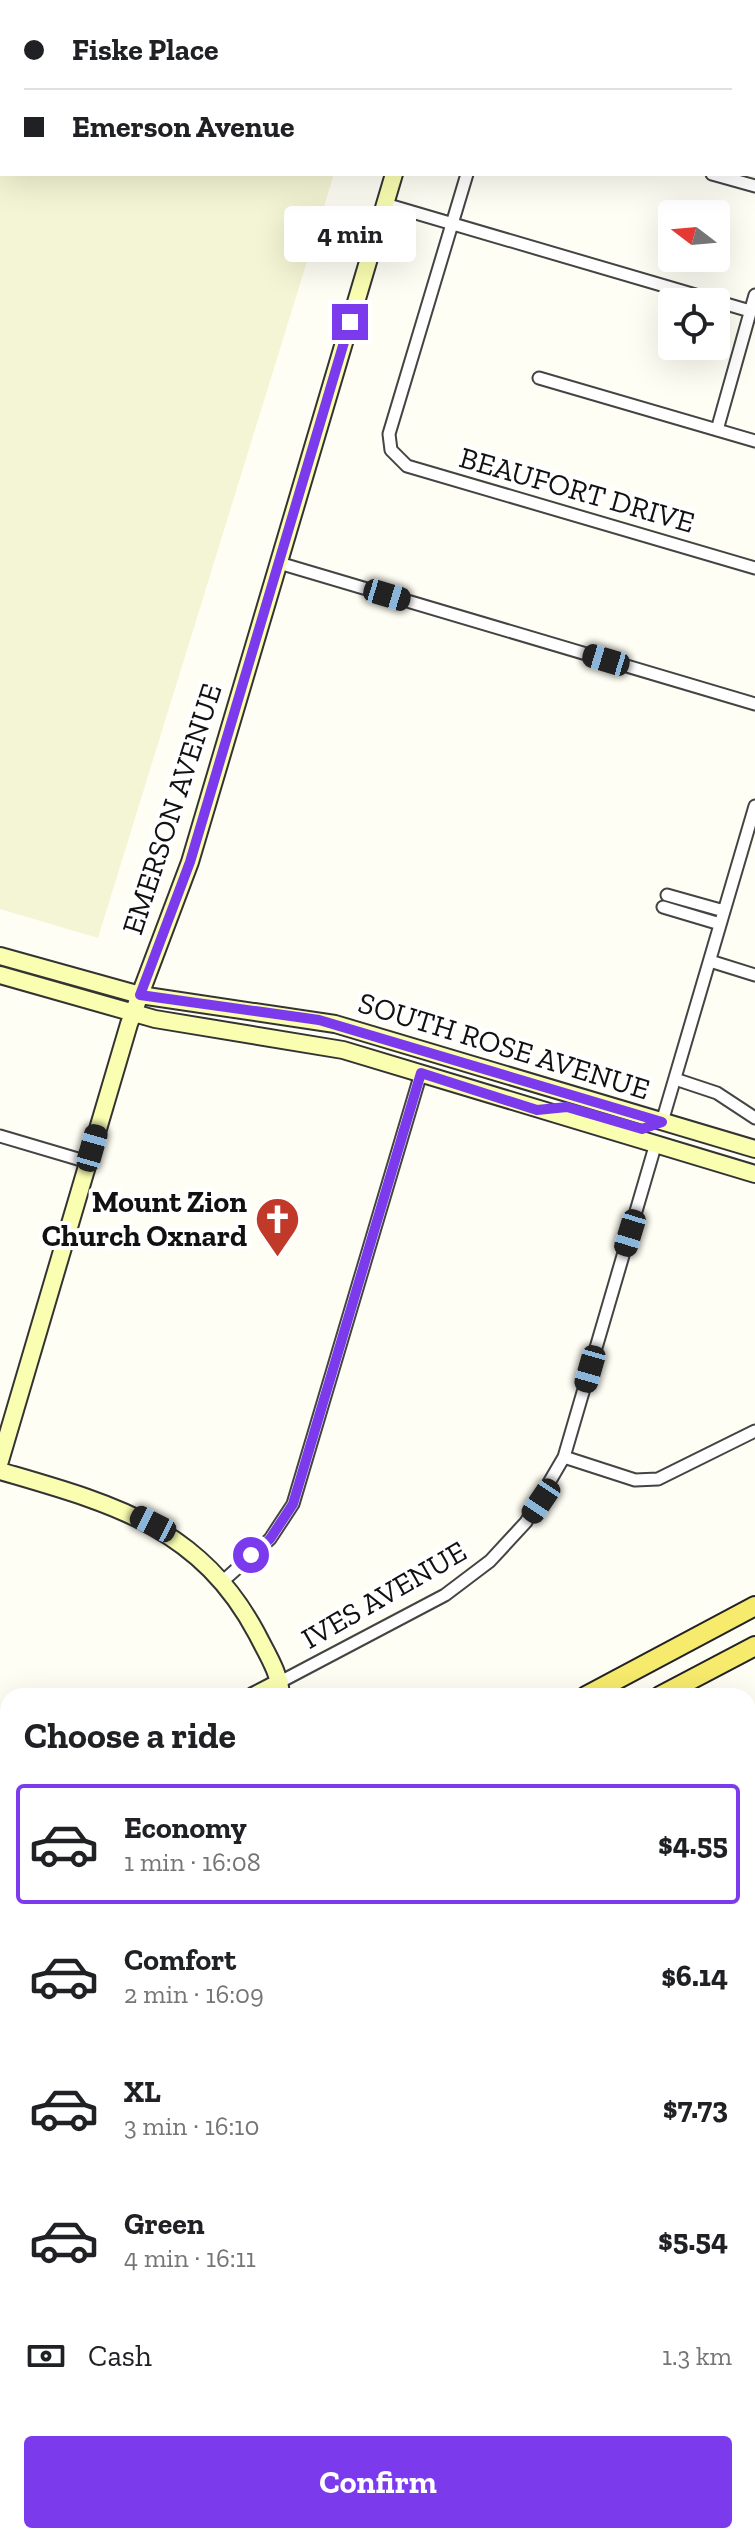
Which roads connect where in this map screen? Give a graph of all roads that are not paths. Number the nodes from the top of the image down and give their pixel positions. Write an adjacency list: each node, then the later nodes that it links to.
1 (393, 176): 5 (street, EMERSON AVENUE)
2 (466, 176): 6 (street)
3 (719, 176): 4 (street)
4 (755, 186)
5 (385, 204): 6 (street); 12 (street, EMERSON AVENUE)
6 (452, 224): 8 (street); 13 (street, BEAUFORT DRIVE)
7 (755, 295): 8 (street)
8 (750, 311): 10 (street)
9 (539, 378): 10 (street)
10 (717, 430): 11 (street)
11 (755, 441)
12 (279, 563): 14 (street); 25 (street, EMERSON AVENUE)
13 (755, 568)
14 (755, 704)
15 (755, 806): 16 (street)
16 (750, 839): 19 (street)
17 (667, 895): 19 (street)
18 (663, 907): 20 (street)
19 (724, 911): 20 (street)
20 (720, 924): 22 (street)
21 (0, 956): 25 (street, SOUTH ROSE AVENUE)
22 (710, 961): 24 (street); 28 (street)
23 (0, 975): 26 (street, SOUTH ROSE AVENUE)
24 (755, 975)
25 (140, 995): 26 (street, EMERSON AVENUE); 31 (street, SOUTH ROSE AVENUE)
26 (134, 1013): 27 (street, SOUTH ROSE AVENUE); 35 (street, EMERSON AVENUE)
27 (421, 1073): 29 (street, SOUTH ROSE AVENUE); 41 (street)
28 (675, 1079): 30 (street); 31 (street)
29 (537, 1110): 31 (street); 33 (street, SOUTH ROSE AVENUE)
30 (755, 1118)
31 (662, 1122): 34 (street, SOUTH ROSE AVENUE)
32 (0, 1136): 35 (street)
33 (656, 1143): 36 (street, SOUTH ROSE AVENUE); 38 (street, IVES AVENUE)
34 (755, 1149)
35 (88, 1162): 39 (street, EMERSON AVENUE)
36 (755, 1174)
37 (755, 1431): 38 (street)
38 (564, 1457): 45 (street, IVES AVENUE)
39 (0, 1461)
40 (0, 1471): 41 (street)
41 (223, 1581): 44 (street)
42 (755, 1606): 46 (main road)
43 (755, 1646): 47 (main road)
44 (281, 1688)
45 (283, 1688)
46 (601, 1688)
47 (675, 1688)

